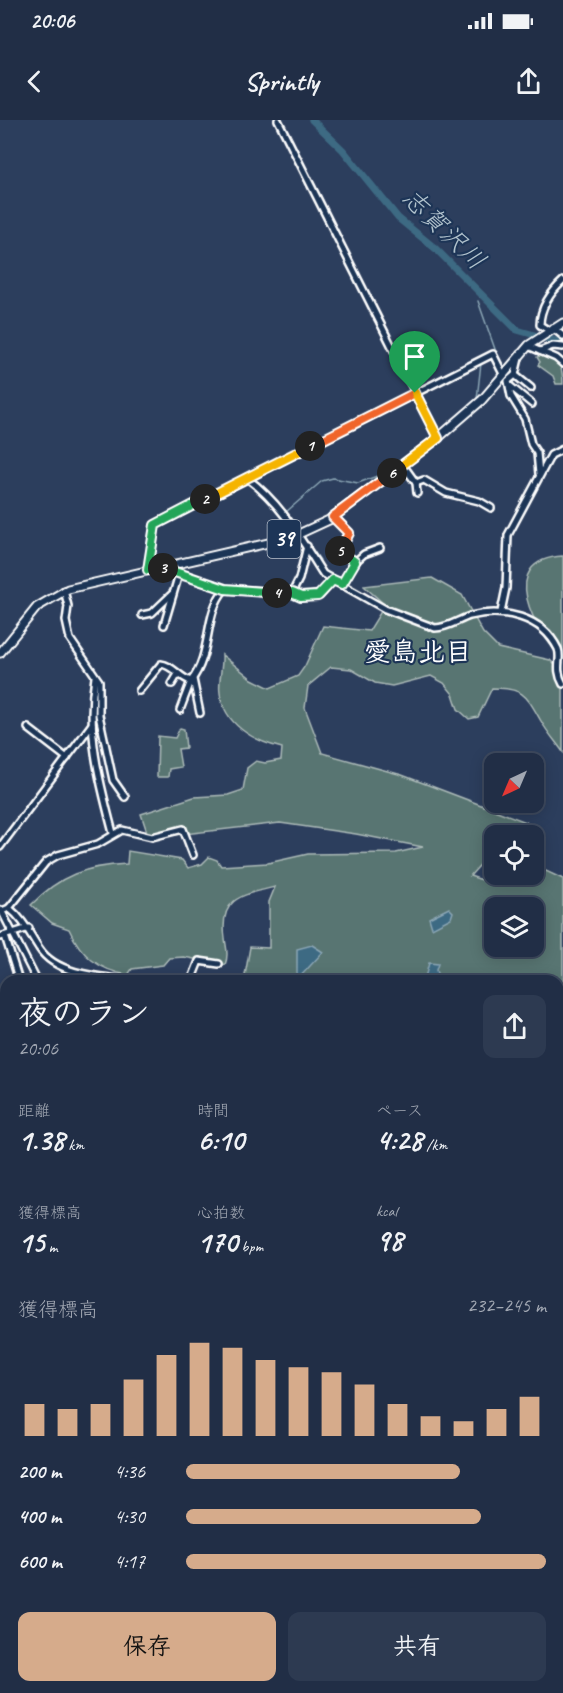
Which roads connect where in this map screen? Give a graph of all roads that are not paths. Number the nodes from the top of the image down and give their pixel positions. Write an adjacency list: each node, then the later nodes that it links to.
1 (278, 120): 14 (street)
2 (563, 280): 4 (street)
3 (563, 323): 4 (main road, 39)
4 (549, 330): 5 (street); 6 (main road, 39)
5 (563, 336)
6 (529, 345): 8 (street); 9 (main road, 39)
7 (563, 347): 8 (street)
8 (540, 351): 10 (street)
9 (520, 354): 11 (street); 12 (main road, 39)
10 (563, 364)
11 (515, 375): 12 (street); 13 (street)
12 (507, 380): 14 (street); 15 (street); 16 (main road, 39); 18 (street)
13 (531, 388)
14 (415, 393): 16 (street); 22 (street)
15 (532, 404)
16 (438, 438): 20 (main road, 39)
17 (563, 448): 19 (street)
18 (536, 449): 19 (street); 21 (street)
19 (551, 455): 21 (street)
20 (403, 465): 23 (street); 26 (main road, 39)
21 (539, 476): 40 (street)
22 (247, 478): 27 (street); 32 (street)
23 (416, 483): 24 (street); 25 (street)
24 (417, 493)
25 (491, 508)
26 (333, 517): 27 (main road, 39); 30 (street)
27 (300, 535): 28 (street); 31 (main road, 39)
28 (307, 546): 34 (street); 39 (street)
29 (380, 548): 30 (street)
30 (355, 562): 35 (street)
31 (162, 567): 32 (main road, 39); 33 (street)
32 (148, 570): 37 (main road, 39)
33 (179, 574): 36 (street); 38 (street)
34 (333, 580): 35 (street); 39 (street)
35 (342, 584): 40 (street)
36 (225, 589): 39 (street); 46 (street)
37 (64, 591): 43 (main road, 39); 45 (street)
38 (174, 592): 41 (street); 42 (street)
39 (292, 593)
40 (501, 612): 48 (street)
41 (142, 615)
42 (164, 625)
43 (0, 653)
44 (178, 674): 46 (street); 47 (street); 49 (street)
45 (95, 677): 52 (street); 55 (street)
46 (192, 680): 50 (street); 51 (street)
47 (172, 684)
48 (563, 684)
49 (139, 691)
50 (180, 710)
51 (200, 713)
52 (92, 724): 54 (street); 56 (street)
53 (28, 728): 54 (street)
54 (67, 758): 57 (street)
55 (125, 797)
56 (113, 833): 58 (street); 59 (street)
57 (0, 847)
58 (193, 855)
59 (9, 908): 60 (street); 61 (street)
60 (1, 910): 62 (street)
61 (29, 928): 62 (street); 67 (street)
62 (13, 934): 63 (street); 66 (street)
63 (3, 936): 65 (street)
64 (219, 964): 68 (street)
65 (17, 975)
66 (34, 975)
67 (89, 975)
68 (193, 975)

